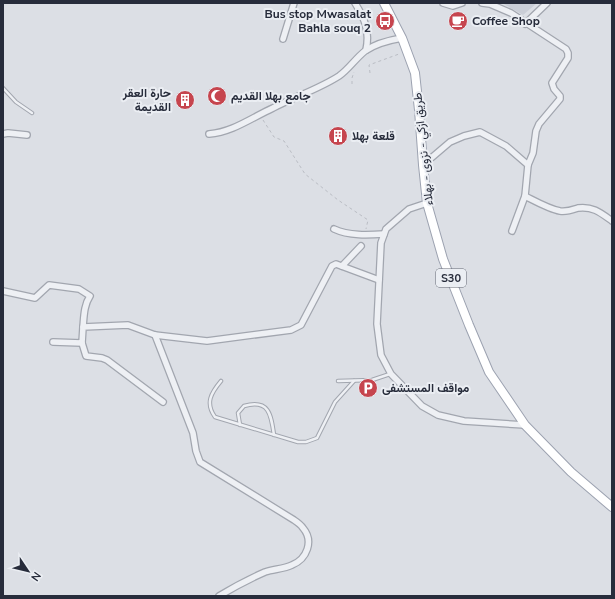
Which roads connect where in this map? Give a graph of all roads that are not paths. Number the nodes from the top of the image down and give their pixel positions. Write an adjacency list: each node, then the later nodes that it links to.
1 (294, 3): 10 (street)
2 (355, 3): 11 (street)
3 (384, 3): 9 (main road, طريق ازكي - نزوى - بهلاء / S30)
4 (443, 3): 5 (street)
5 (462, 3)
6 (482, 3): 8 (street)
7 (547, 3): 8 (street)
8 (525, 24): 18 (street)
9 (402, 38): 11 (street); 17 (main road, طريق ازكي - نزوى - بهلاء / S30)
10 (283, 40)
11 (366, 50): 15 (street)
12 (3, 88): 13 (lane)
13 (32, 113)
14 (3, 134): 16 (street)
15 (209, 134)
16 (27, 135)
17 (423, 165): 18 (street); 20 (main road, طريق ازكي - نزوى - بهلاء / S30)
18 (528, 166): 19 (street)
19 (525, 196): 21 (street); 23 (street)
20 (427, 203): 24 (street); 38 (main road, طريق ازكي - نزوى - بهلاء / S30)
21 (612, 221)
22 (334, 229): 24 (street)
23 (512, 231)
24 (384, 234): 27 (street)
25 (361, 246): 26 (street)
26 (342, 266): 27 (street); 30 (street)
27 (379, 280): 33 (street)
28 (3, 291): 29 (street)
29 (83, 327): 30 (street); 32 (street)
30 (155, 335): 42 (street)
31 (53, 342): 32 (street)
32 (82, 343): 37 (street)
33 (390, 374): 36 (lane); 38 (street)
34 (221, 381): 39 (lane)
35 (338, 381): 36 (lane)
36 (354, 381): 40 (lane)
37 (163, 402)
38 (525, 424): 41 (main road, طريق ازكي - نزوى - بهلاء / S30)
39 (240, 425): 40 (lane); 40 (lane)
40 (274, 435)
41 (612, 507)
42 (219, 596)

